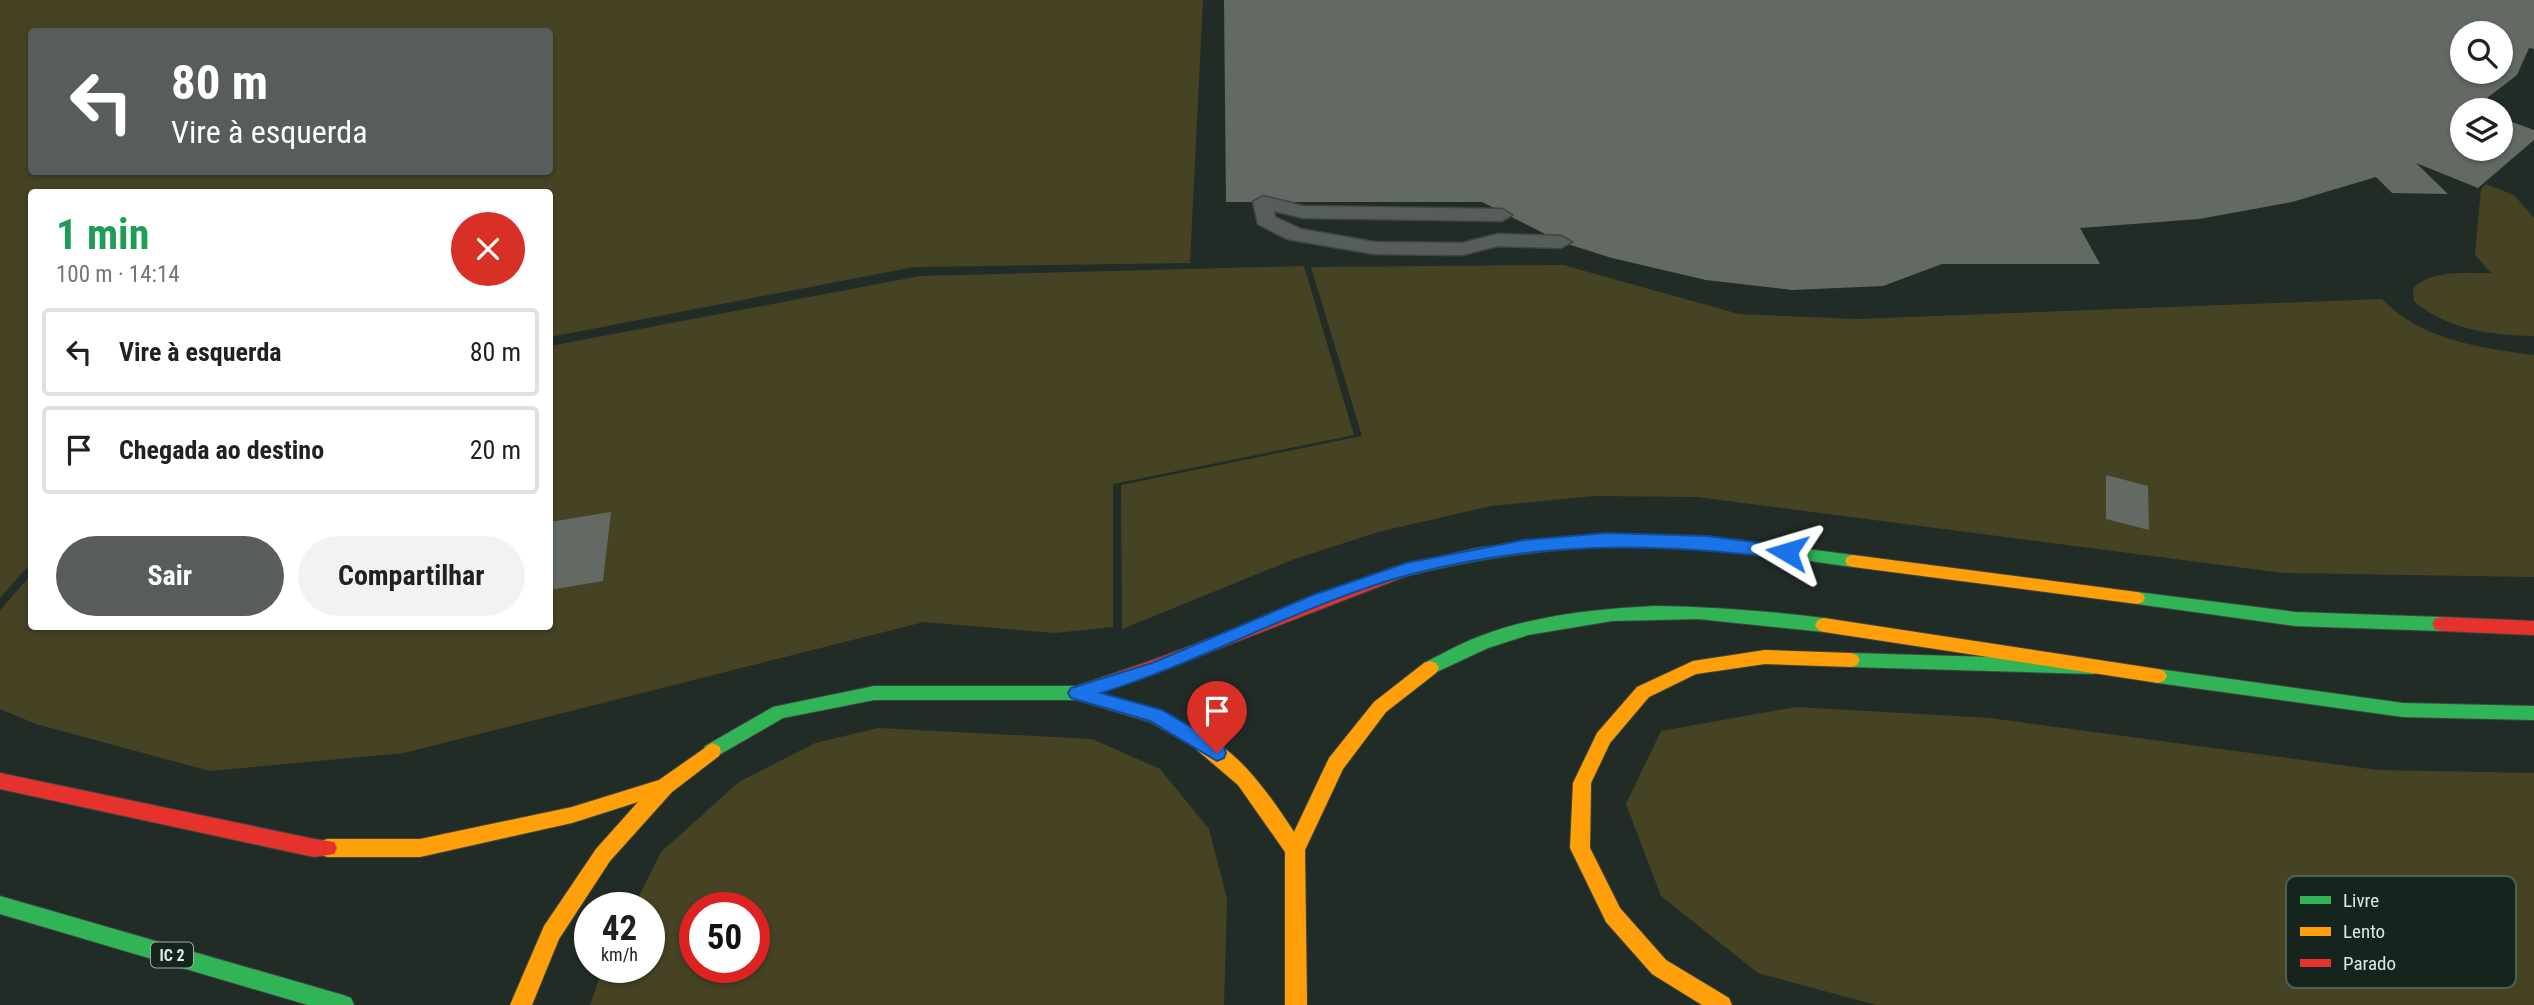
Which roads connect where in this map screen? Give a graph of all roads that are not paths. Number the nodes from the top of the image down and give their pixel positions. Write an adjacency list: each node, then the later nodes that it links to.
1 (1502, 215): 2 (lane)
2 (1561, 242)
3 (2534, 628): 5 (main road)
4 (2093, 667): 6 (main road); 9 (main road); 14 (main road)
5 (1077, 693): 8 (main road); 9 (main road)
6 (2534, 713)
7 (0, 781): 8 (main road)
8 (665, 786): 12 (main road)
9 (1295, 850): 13 (main road)
10 (0, 905): 11 (main road, IC 2)
11 (343, 1005)
12 (521, 1005)
13 (1296, 1005)
14 (1721, 1005)

